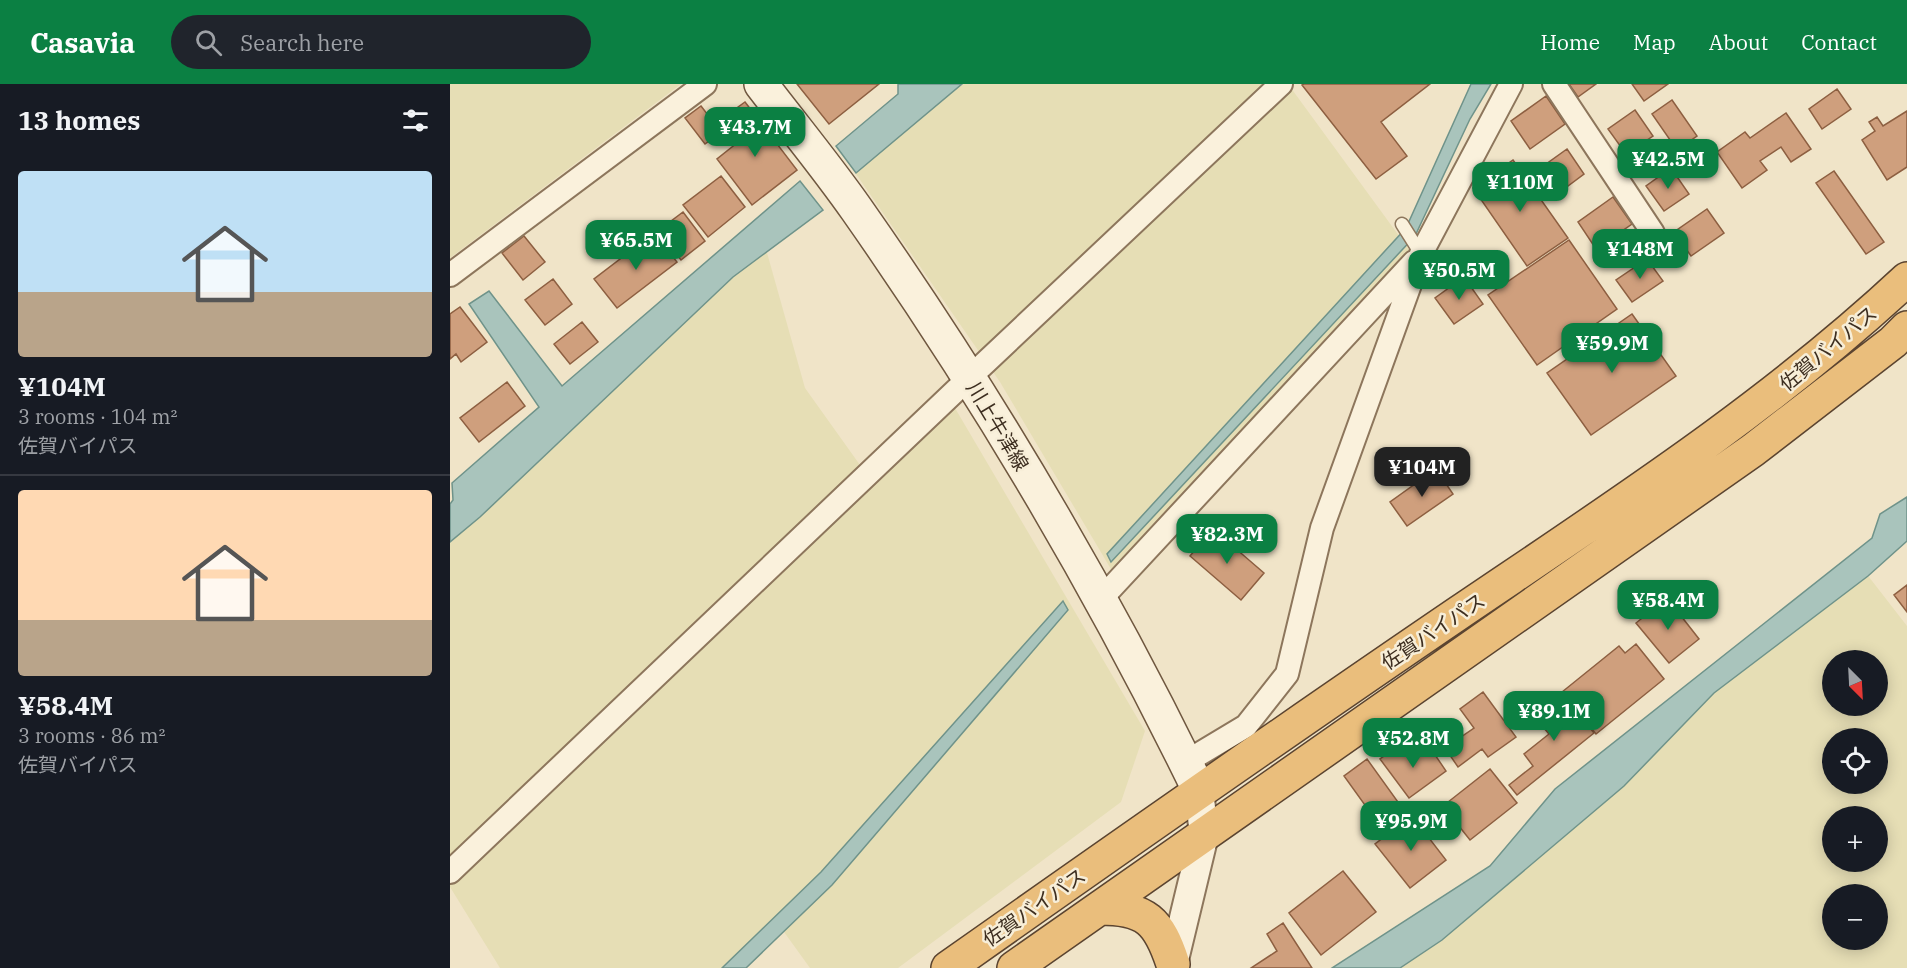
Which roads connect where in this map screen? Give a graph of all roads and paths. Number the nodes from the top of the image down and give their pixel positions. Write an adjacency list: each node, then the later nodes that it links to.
1 (705, 84): 9 (street)
2 (761, 84): 12 (main road, 川上牛津線)
3 (1281, 84): 12 (street)
4 (1511, 84): 8 (street)
5 (1554, 84): 7 (street)
6 (1402, 224): 8 (lane)
7 (1653, 233)
8 (1421, 254): 13 (street); 14 (street)
9 (450, 275)
10 (1907, 279): 14 (highway, 佐賀バイパス)
11 (1907, 328): 15 (highway, 佐賀バイパス)
12 (970, 377): 13 (main road, 川上牛津線); 16 (street)
13 (1101, 599): 14 (main road, 川上牛津線)
14 (1192, 776): 15 (street); 19 (highway, 佐賀バイパス)
15 (1204, 835): 17 (highway, 佐賀バイパス); 18 (street)
16 (450, 872)
17 (1100, 908): 18 (highway); 20 (highway, 佐賀バイパス)
18 (1172, 966)
19 (948, 968)
20 (1014, 968)

